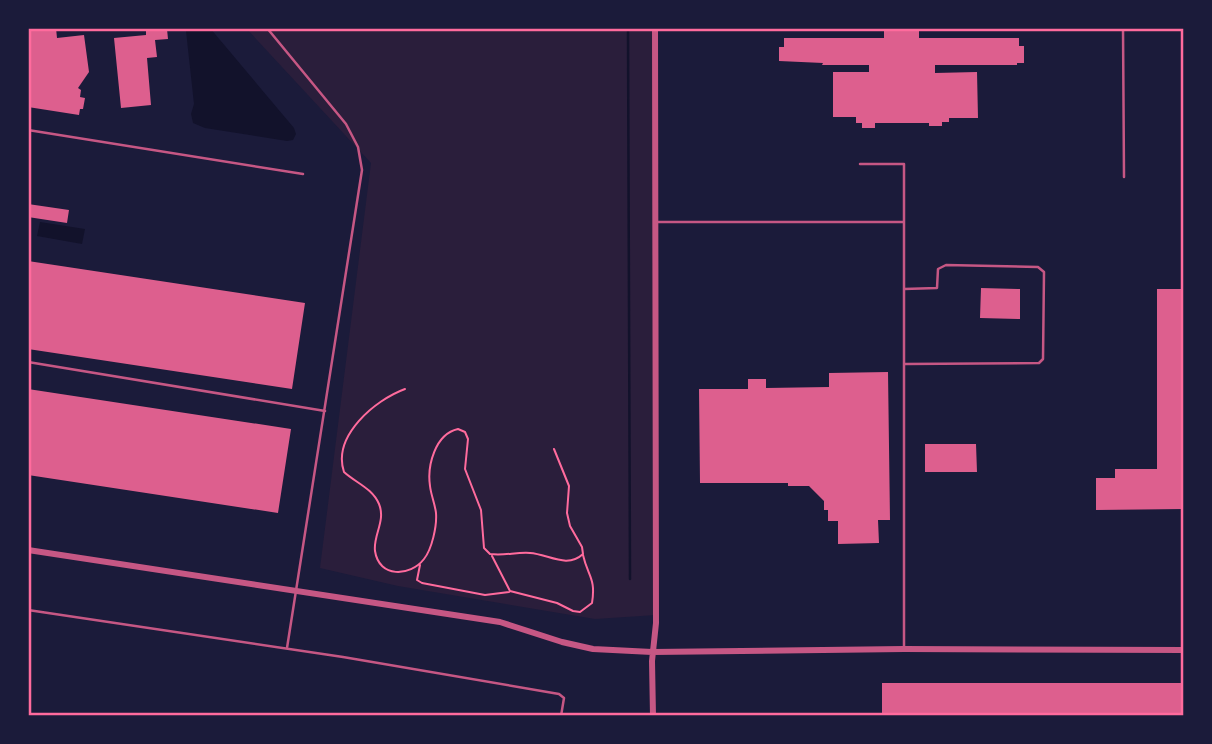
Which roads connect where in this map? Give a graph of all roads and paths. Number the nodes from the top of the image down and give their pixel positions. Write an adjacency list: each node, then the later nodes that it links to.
1 (267, 28): 14 (lane)
2 (655, 28): 8 (street)
3 (1123, 28): 7 (lane)
4 (28, 130): 6 (lane)
5 (860, 164): 9 (lane)
6 (303, 174)
7 (1124, 177)
8 (655, 222): 9 (lane); 26 (street)
9 (904, 222): 10 (lane)
10 (904, 289): 12 (lane); 12 (lane)
11 (28, 362): 14 (lane)
12 (904, 364): 24 (lane)
13 (405, 390): 19 (path)
14 (325, 411): 20 (lane)
15 (554, 449): 18 (path)
16 (28, 550): 20 (street)
17 (490, 554): 18 (path); 19 (path); 21 (path)
18 (583, 554): 21 (path)
19 (421, 562): 21 (path)
20 (295, 592): 23 (lane); 26 (street)
21 (510, 592)
22 (28, 610): 23 (lane)
23 (287, 648): 27 (lane)
24 (904, 649): 25 (street); 26 (street)
25 (1184, 650)
26 (652, 652): 28 (street)
27 (561, 716)
28 (653, 716)

